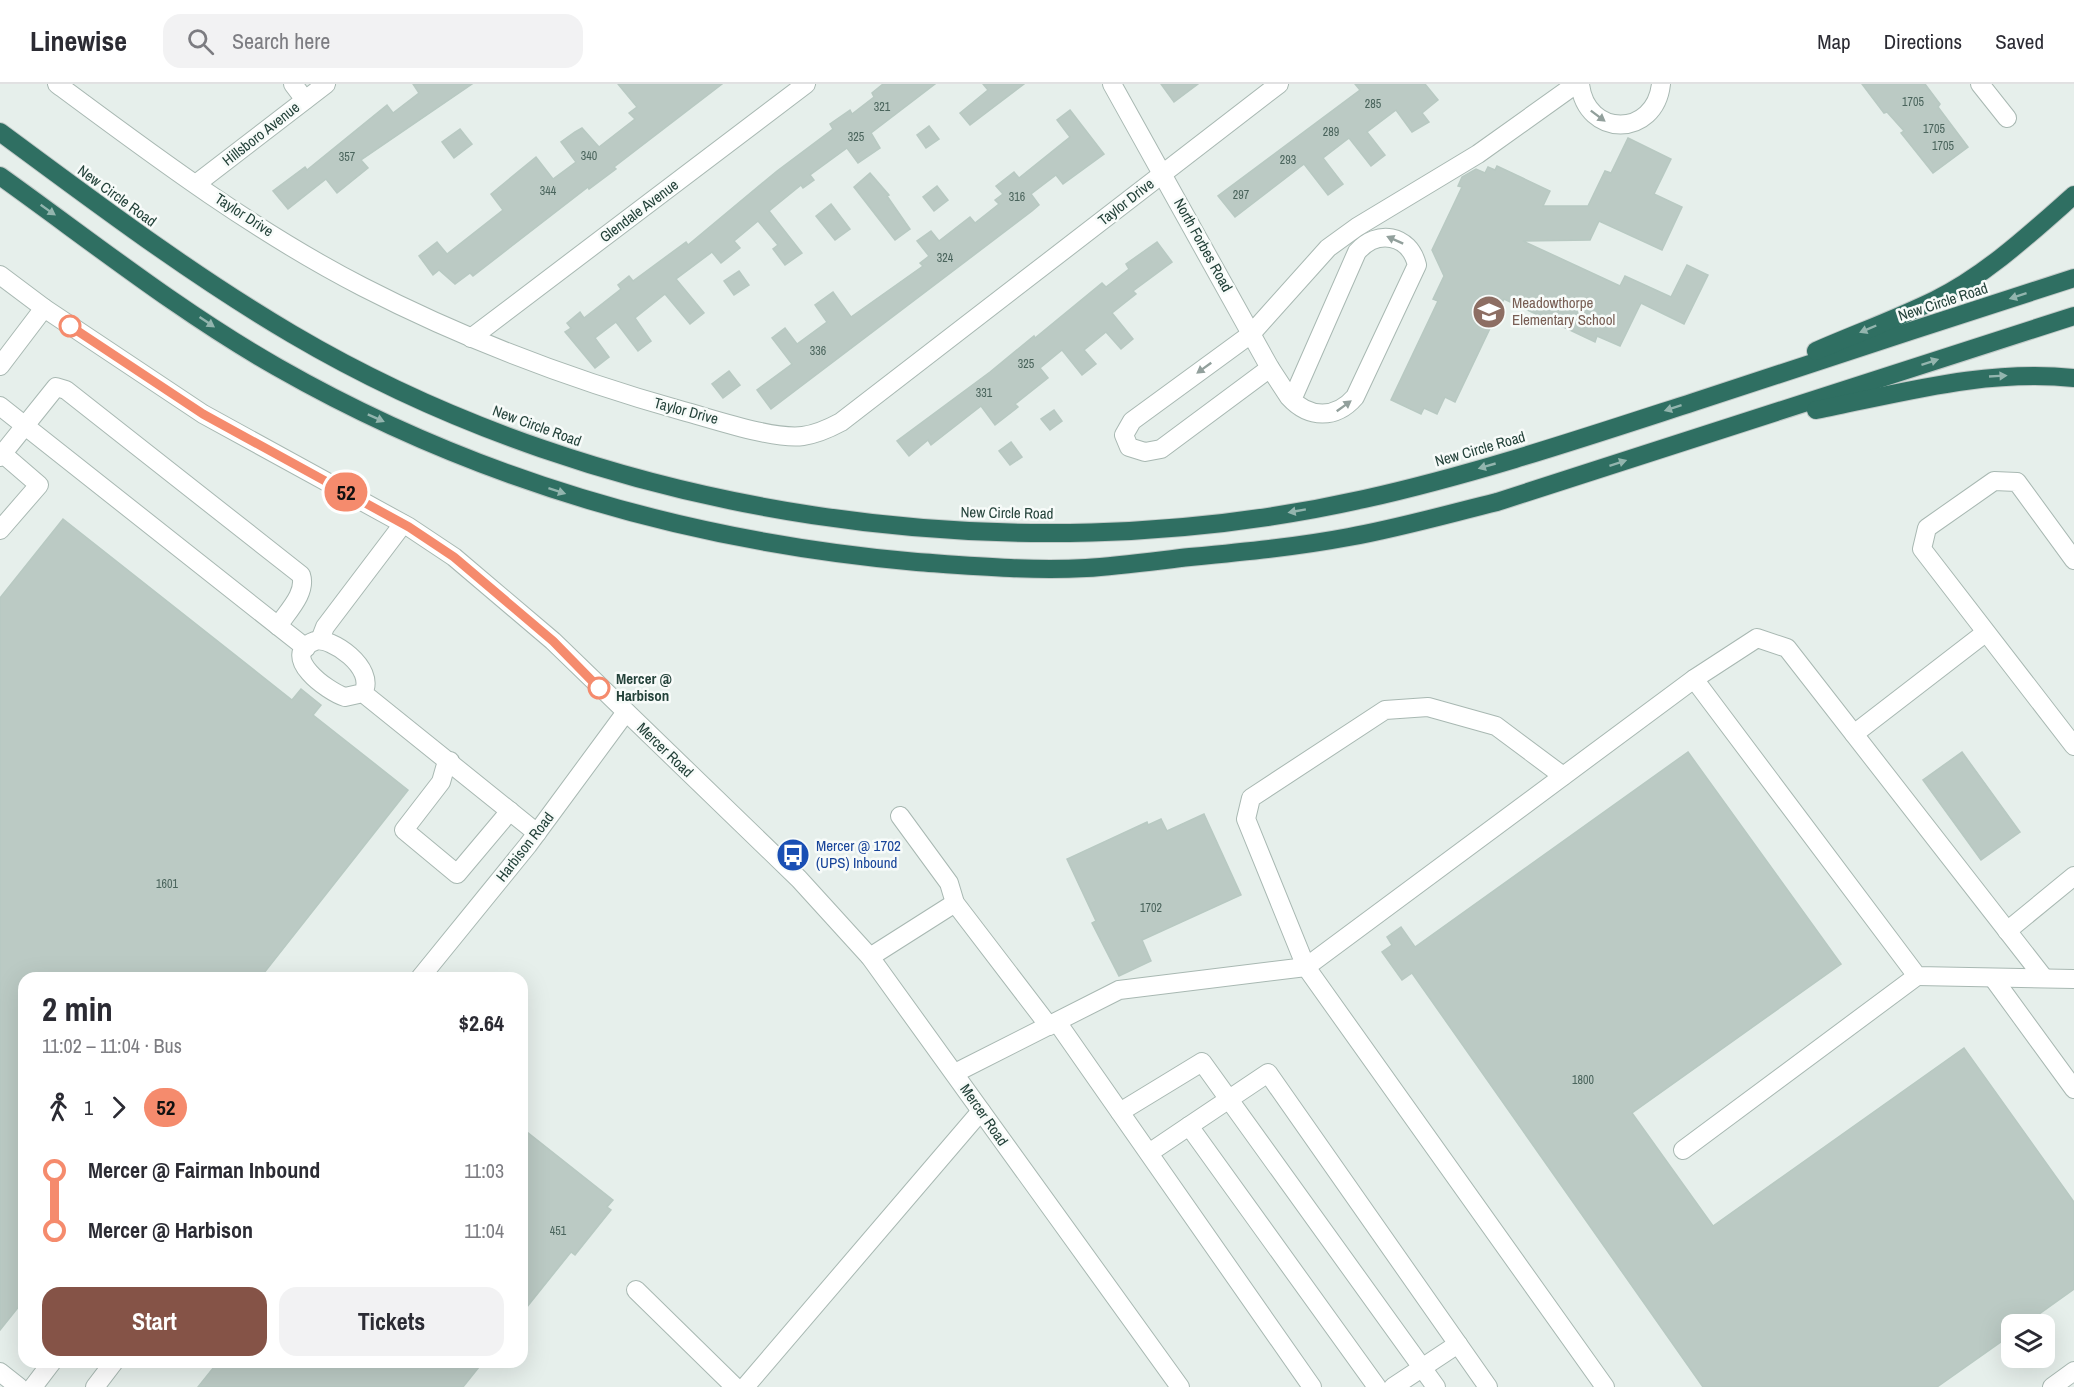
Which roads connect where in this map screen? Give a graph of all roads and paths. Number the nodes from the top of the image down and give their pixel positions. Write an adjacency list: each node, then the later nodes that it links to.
1 (57, 84): 16 (street, Taylor Drive)
2 (293, 84): 11 (street)
3 (326, 84): 11 (street, Hillsboro Avenue)
4 (806, 84): 23 (street, Glendale Avenue)
5 (1112, 84): 14 (street, North Forbes Road)
6 (1279, 84): 14 (street, Taylor Drive)
7 (1576, 84): 22 (street)
8 (1580, 84): 9 (street, one-way to 9)
9 (1661, 84)
10 (1980, 84): 12 (street)
11 (305, 100): 16 (street, Hillsboro Avenue)
12 (2007, 118)
13 (0, 132): 27 (highway, New Circle Road, one-way to 13)
14 (1163, 173): 22 (street, North Forbes Road); 23 (street, Taylor Drive)
15 (0, 176): 31 (highway, one-way to 31)
16 (196, 184): 23 (street, Taylor Drive)
17 (2074, 195): 27 (highway, one-way to 27)
18 (0, 275): 20 (street, Mercer Road)
19 (2074, 278): 27 (highway, New Circle Road, one-way to 27)
20 (44, 308): 24 (street); 33 (street, Mercer Road)
21 (2074, 316): 31 (highway, one-way to 21)
22 (1251, 334): 25 (street, North Forbes Road); 25 (street, one-way to 25)
23 (471, 338)
24 (0, 366)
25 (1270, 368): 28 (street, North Forbes Road)
26 (2074, 378): 31 (highway, one-way to 26)
27 (1711, 396)
28 (1292, 400): 28 (street, one-way to 28)
29 (0, 406): 30 (street)
30 (24, 425): 32 (street); 36 (street); 36 (street)
31 (1735, 427)
32 (2, 455): 34 (street)
33 (403, 524): 38 (street); 41 (street, Mercer Road)
34 (0, 530)
35 (2074, 560): 37 (street)
36 (278, 626): 38 (street)
37 (1985, 633): 42 (street); 43 (street)
38 (313, 644): 40 (street); 40 (street)
39 (1694, 680): 42 (street); 45 (street); 55 (street)
40 (363, 693): 44 (street)
41 (626, 712): 48 (street, Harbison Road); 52 (street, Mercer Road)
42 (1854, 734): 51 (street)
43 (2074, 747)
44 (450, 761): 46 (street); 46 (street)
45 (1563, 777): 53 (street); 53 (street)
46 (510, 811): 48 (street)
47 (900, 816): 50 (street)
48 (537, 833): 54 (street, Harbison Road)
49 (2074, 876): 51 (street)
50 (956, 903): 52 (street); 59 (street)
51 (2007, 931): 57 (street)
52 (870, 957): 60 (street, Mercer Road)
53 (1306, 967): 59 (street); 86 (street)
54 (425, 972)
55 (1917, 976): 56 (street); 66 (street)
56 (1993, 978): 57 (street); 61 (street)
57 (2044, 978): 58 (street)
58 (2074, 979)
59 (1053, 1024): 60 (street); 64 (street)
60 (956, 1073): 63 (street, Mercer Road)
61 (2074, 1089)
62 (1230, 1100): 64 (street); 65 (street); 69 (street); 72 (street)
63 (981, 1111): 79 (street); 80 (street, Mercer Road)
64 (1120, 1112): 67 (street)
65 (1189, 1126): 67 (street); 82 (street)
66 (1683, 1150)
67 (1149, 1153): 81 (street)
68 (636, 1290): 78 (street)
69 (1458, 1344): 72 (street); 85 (street)
70 (47, 1368): 76 (street)
71 (109, 1368): 77 (street)
72 (1423, 1368): 83 (street); 84 (street)
73 (2074, 1371): 87 (street)
74 (0, 1372): 75 (street)
75 (19, 1387)
76 (33, 1387)
77 (95, 1387)
78 (735, 1387)
79 (745, 1387)
80 (1180, 1387)
81 (1312, 1387)
82 (1377, 1387)
83 (1393, 1387)
84 (1436, 1387)
85 (1488, 1387)
86 (1605, 1387)
87 (2052, 1387)

